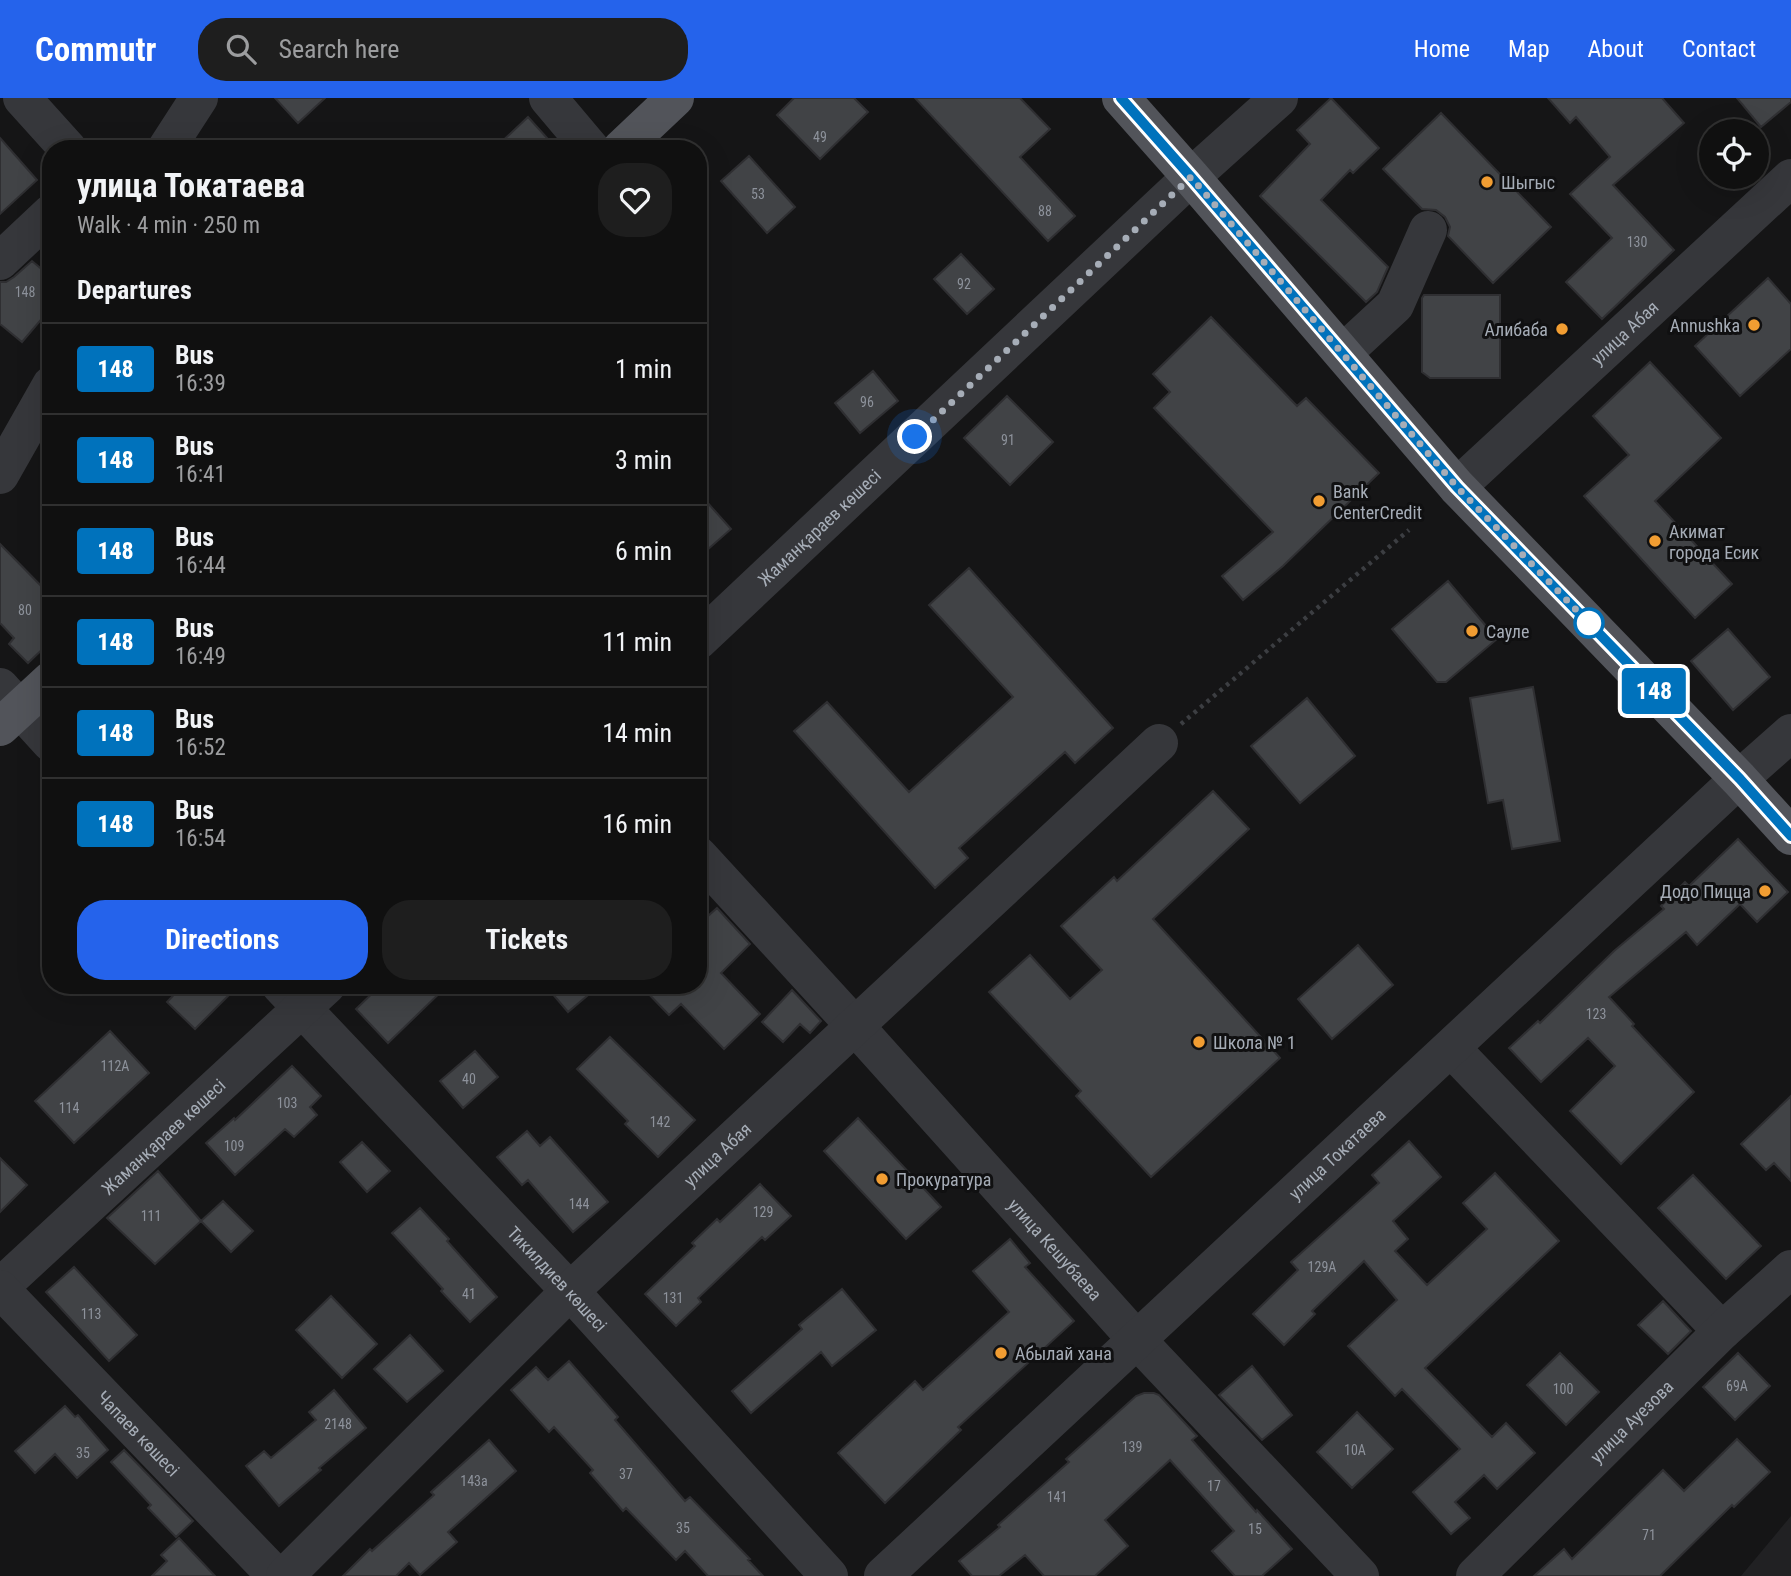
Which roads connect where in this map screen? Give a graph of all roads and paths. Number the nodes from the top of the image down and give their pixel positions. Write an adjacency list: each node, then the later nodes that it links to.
1 (22, 98): 7 (street)
2 (199, 98): 8 (street)
3 (548, 98): 9 (street)
4 (675, 98): 10 (main road)
5 (1121, 98): 11 (main road)
6 (1279, 98): 11 (street, Жаманқараев көшесі)
7 (60, 140)
8 (172, 140)
9 (583, 140)
10 (631, 140)
11 (1191, 177): 16 (main road); 21 (street, Жаманқараев көшесі)
12 (1791, 178): 19 (street, улица Абая)
13 (42, 221): 15 (street)
14 (1428, 230): 16 (street)
15 (0, 261)
16 (1343, 353): 19 (main road)
17 (42, 401): 18 (street)
18 (0, 475)
19 (1457, 487): 27 (main road)
20 (1409, 530): 26 (path)
21 (707, 633)
22 (42, 686): 23 (main road)
23 (6, 708): 25 (street)
24 (1791, 733): 27 (street, улица Токатаева)
25 (42, 736)
26 (1159, 743): 32 (street, улица Абая)
27 (1740, 779): 28 (main road); 33 (street, улица Токатаева)
28 (1791, 836)
29 (707, 865): 32 (street, улица Кешубаева)
30 (302, 994): 35 (street, Жаманқараев көшесі)
31 (304, 994): 36 (street, Тикилдиев көшесі)
32 (855, 1026): 36 (street, улица Абая); 38 (street, улица Кешубаева)
33 (1451, 1048): 37 (street); 38 (street, улица Токатаева)
34 (1791, 1269): 37 (street, улица Ауезова)
35 (0, 1288): 39 (street, Чапаев көшесі)
36 (570, 1291): 40 (street, улица Абая); 41 (street, Тикилдиев көшесі)
37 (1722, 1331): 44 (street, улица Ауезова)
38 (1137, 1340): 42 (street, улица Токатаева); 43 (street, улица Кешубаева)
39 (276, 1576)
40 (285, 1576)
41 (829, 1576)
42 (883, 1576)
43 (1360, 1576)
44 (1475, 1576)

